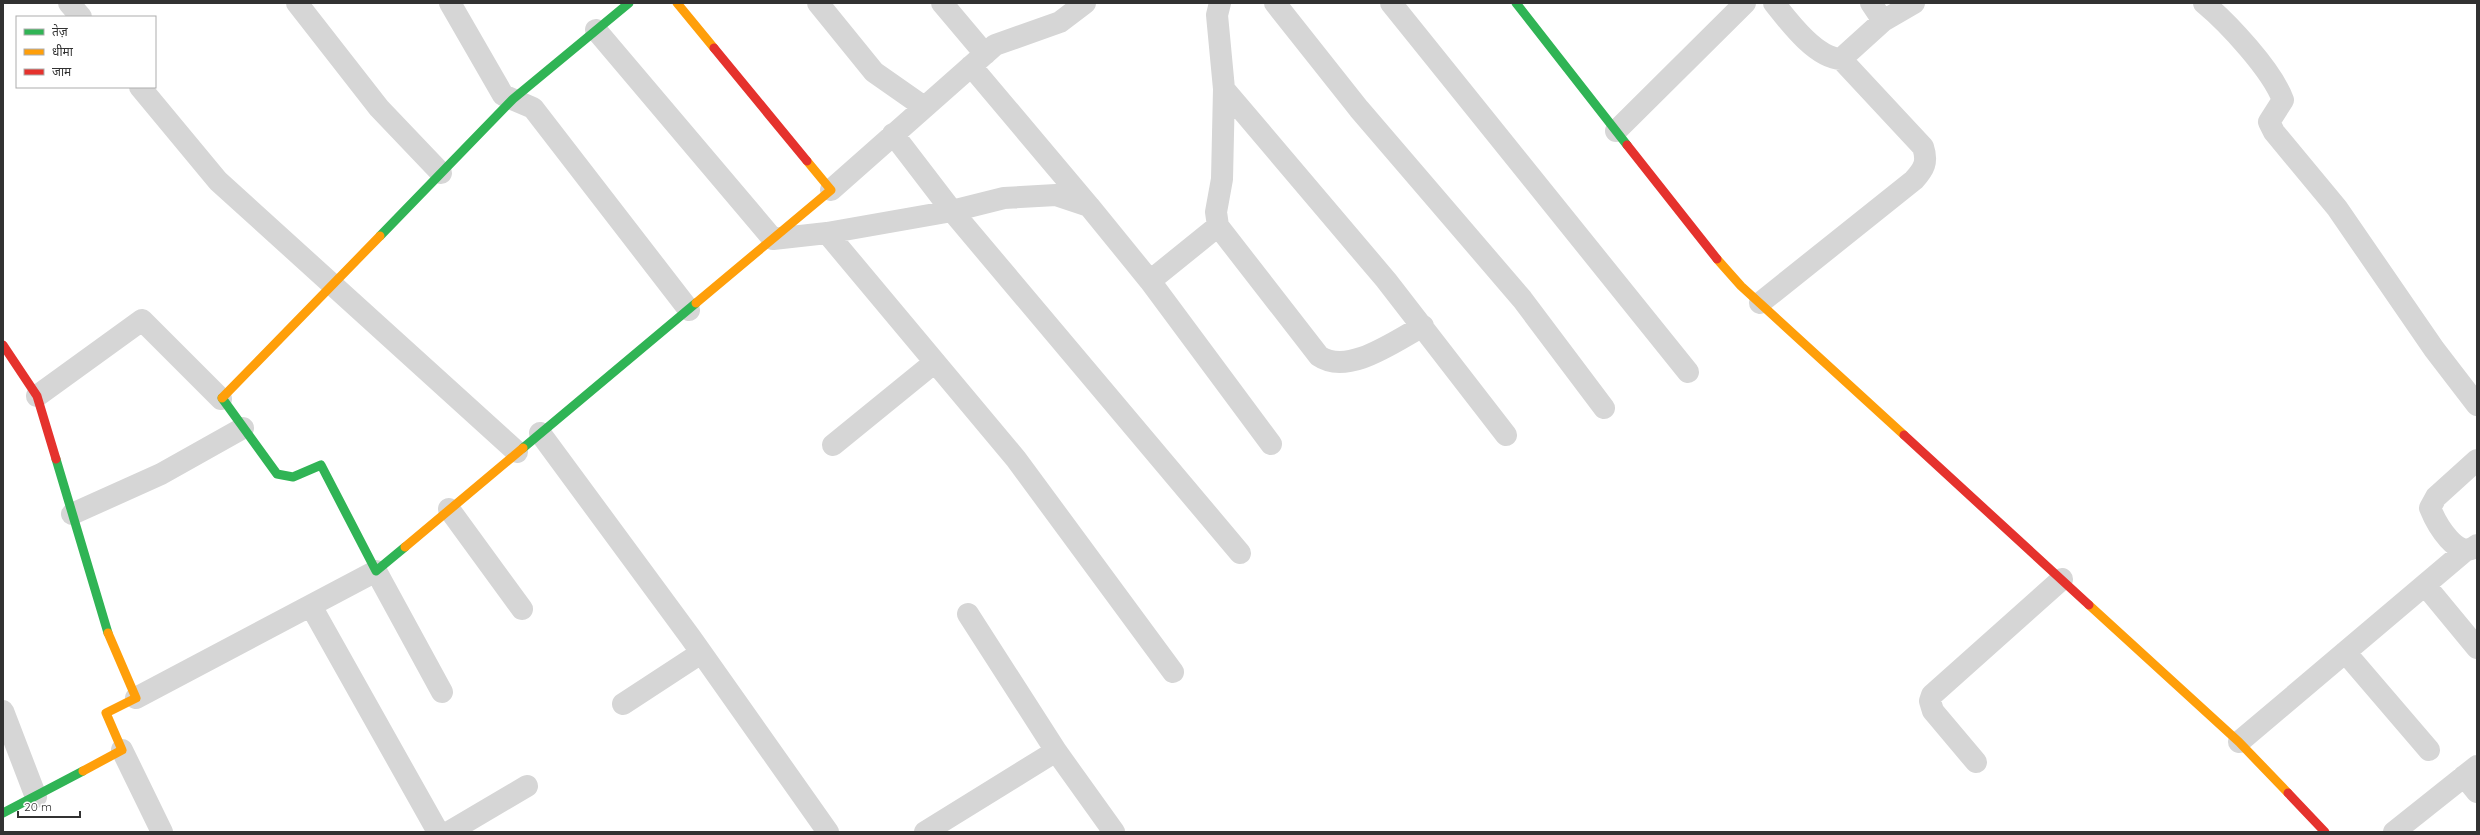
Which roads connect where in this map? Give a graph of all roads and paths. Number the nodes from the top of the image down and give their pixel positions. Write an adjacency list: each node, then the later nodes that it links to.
1 (70, 3): 18 (street)
2 (297, 3): 29 (street)
3 (450, 3): 25 (street)
4 (629, 3): 20 (street)
5 (677, 3): 30 (street)
6 (818, 3): 26 (street)
7 (942, 3): 22 (street)
8 (1085, 3): 22 (street)
9 (1220, 3): 24 (street)
10 (1275, 3): 47 (street)
11 (1391, 3): 43 (street)
12 (1516, 3): 27 (street)
13 (1746, 3): 27 (street)
14 (1774, 3): 21 (street)
15 (1871, 3): 19 (street)
16 (1914, 3): 19 (street)
17 (2204, 3): 46 (street)
18 (80, 16)
19 (1883, 21): 21 (street)
20 (596, 30): 25 (street); 35 (street)
21 (1841, 59): 38 (street)
22 (978, 60): 26 (street); 31 (street)
23 (141, 88): 37 (street)
24 (1224, 90): 33 (street); 40 (street)
25 (513, 99): 29 (street); 39 (street)
26 (924, 108): 28 (street)
27 (1616, 131): 38 (street)
28 (893, 134): 30 (street); 32 (street)
29 (441, 173): 37 (street)
30 (831, 190): 35 (street)
31 (1089, 206): 32 (street); 36 (street)
32 (952, 211): 34 (street); 58 (street)
33 (1218, 226): 36 (street); 40 (street)
34 (827, 233): 35 (street); 42 (street)
35 (773, 239): 39 (street)
36 (1150, 281): 51 (street)
37 (332, 284): 45 (street); 53 (street)
38 (1760, 303): 60 (street)
39 (689, 310): 49 (street)
40 (1422, 326): 50 (street)
41 (3, 345): 44 (street)
42 (935, 362): 52 (street); 68 (street)
43 (1688, 372)
44 (37, 396): 45 (street); 56 (street)
45 (221, 399): 48 (street)
46 (2477, 405)
47 (1604, 408)
48 (243, 428): 56 (street); 59 (street)
49 (540, 433): 53 (street); 66 (street)
50 (1506, 435)
51 (1271, 444)
52 (833, 445)
53 (517, 452): 55 (street)
54 (2477, 460): 57 (street)
55 (449, 510): 59 (street); 63 (street)
56 (72, 514): 70 (street)
57 (2471, 548): 61 (street)
58 (1240, 553)
59 (376, 571): 62 (street); 69 (street)
60 (2062, 579): 73 (street); 77 (street)
61 (2424, 585): 65 (street); 67 (street)
62 (311, 606): 70 (street); 83 (street)
63 (522, 609)
64 (968, 614): 76 (street)
65 (2477, 648)
66 (701, 652): 71 (street); 85 (street)
67 (2344, 652): 73 (street); 75 (street)
68 (1173, 672)
69 (442, 692)
70 (136, 698): 74 (street)
71 (623, 704)
72 (3, 711): 80 (street)
73 (2239, 742): 88 (street)
74 (122, 750): 80 (street); 82 (street)
75 (2429, 750)
76 (1056, 751): 86 (street); 87 (street)
77 (1976, 762)
78 (2473, 778): 89 (street)
79 (527, 786): 84 (street)
80 (36, 798): 81 (street)
81 (3, 813)
82 (162, 832)
83 (438, 832)
84 (449, 832)
85 (828, 832)
86 (925, 832)
87 (1114, 832)
88 (2325, 832)
89 (2394, 832)

